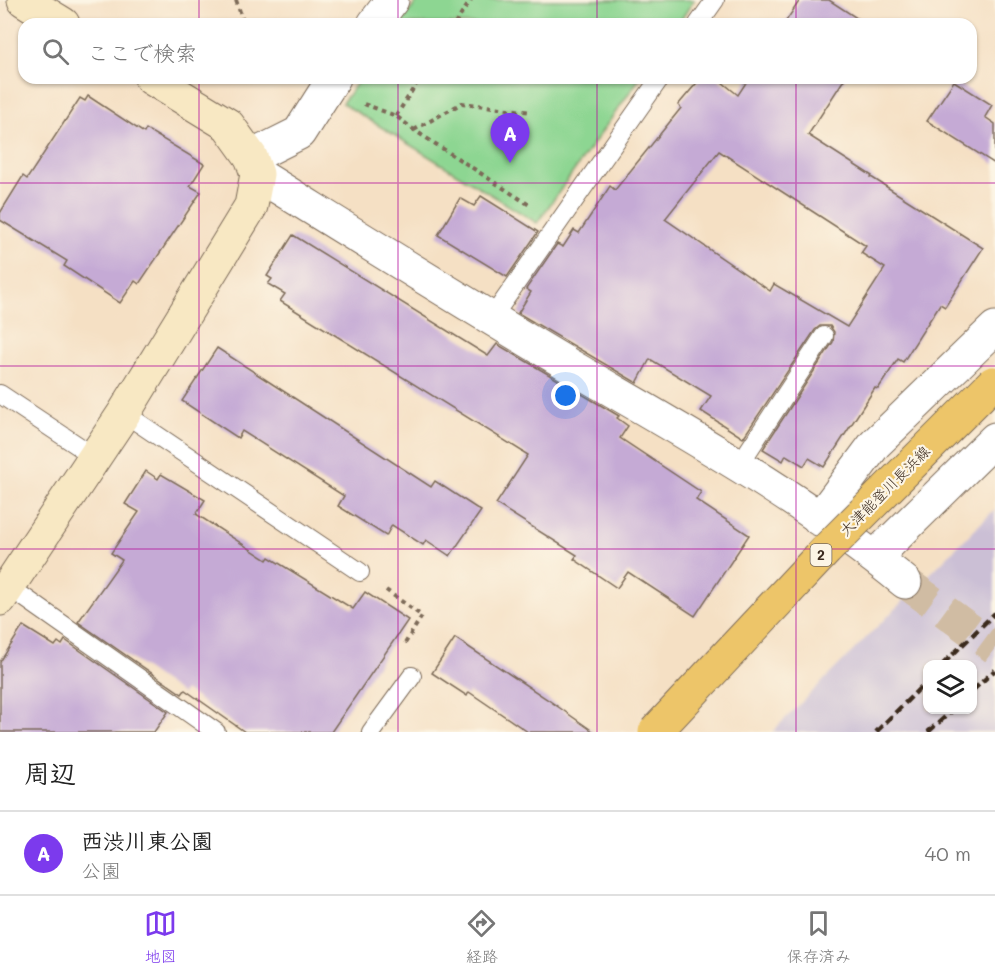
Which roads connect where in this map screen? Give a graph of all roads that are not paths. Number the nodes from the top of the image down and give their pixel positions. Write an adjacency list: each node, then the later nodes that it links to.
1 (24, 0): 4 (street)
2 (392, 0): 5 (street)
3 (715, 0): 6 (lane)
4 (53, 18)
5 (378, 18)
6 (702, 18)
7 (161, 84): 10 (street)
8 (330, 84): 10 (street)
9 (656, 84): 11 (lane)
10 (254, 165): 11 (street); 16 (street)
11 (491, 319): 19 (street)
12 (995, 328): 20 (street)
13 (824, 336): 19 (lane)
14 (993, 383): 28 (main road, 大津能登川長浜線 / 2, bridge)
15 (0, 394): 18 (lane)
16 (124, 413): 18 (street); 22 (lane)
17 (995, 438): 21 (street)
18 (95, 458): 24 (street)
19 (739, 465): 20 (street)
20 (819, 519): 21 (street)
21 (875, 557): 23 (street)
22 (360, 572)
23 (905, 582)
24 (4, 592): 26 (lane)
25 (412, 676): 27 (lane)
26 (216, 732)
27 (371, 732)
28 (656, 732)

